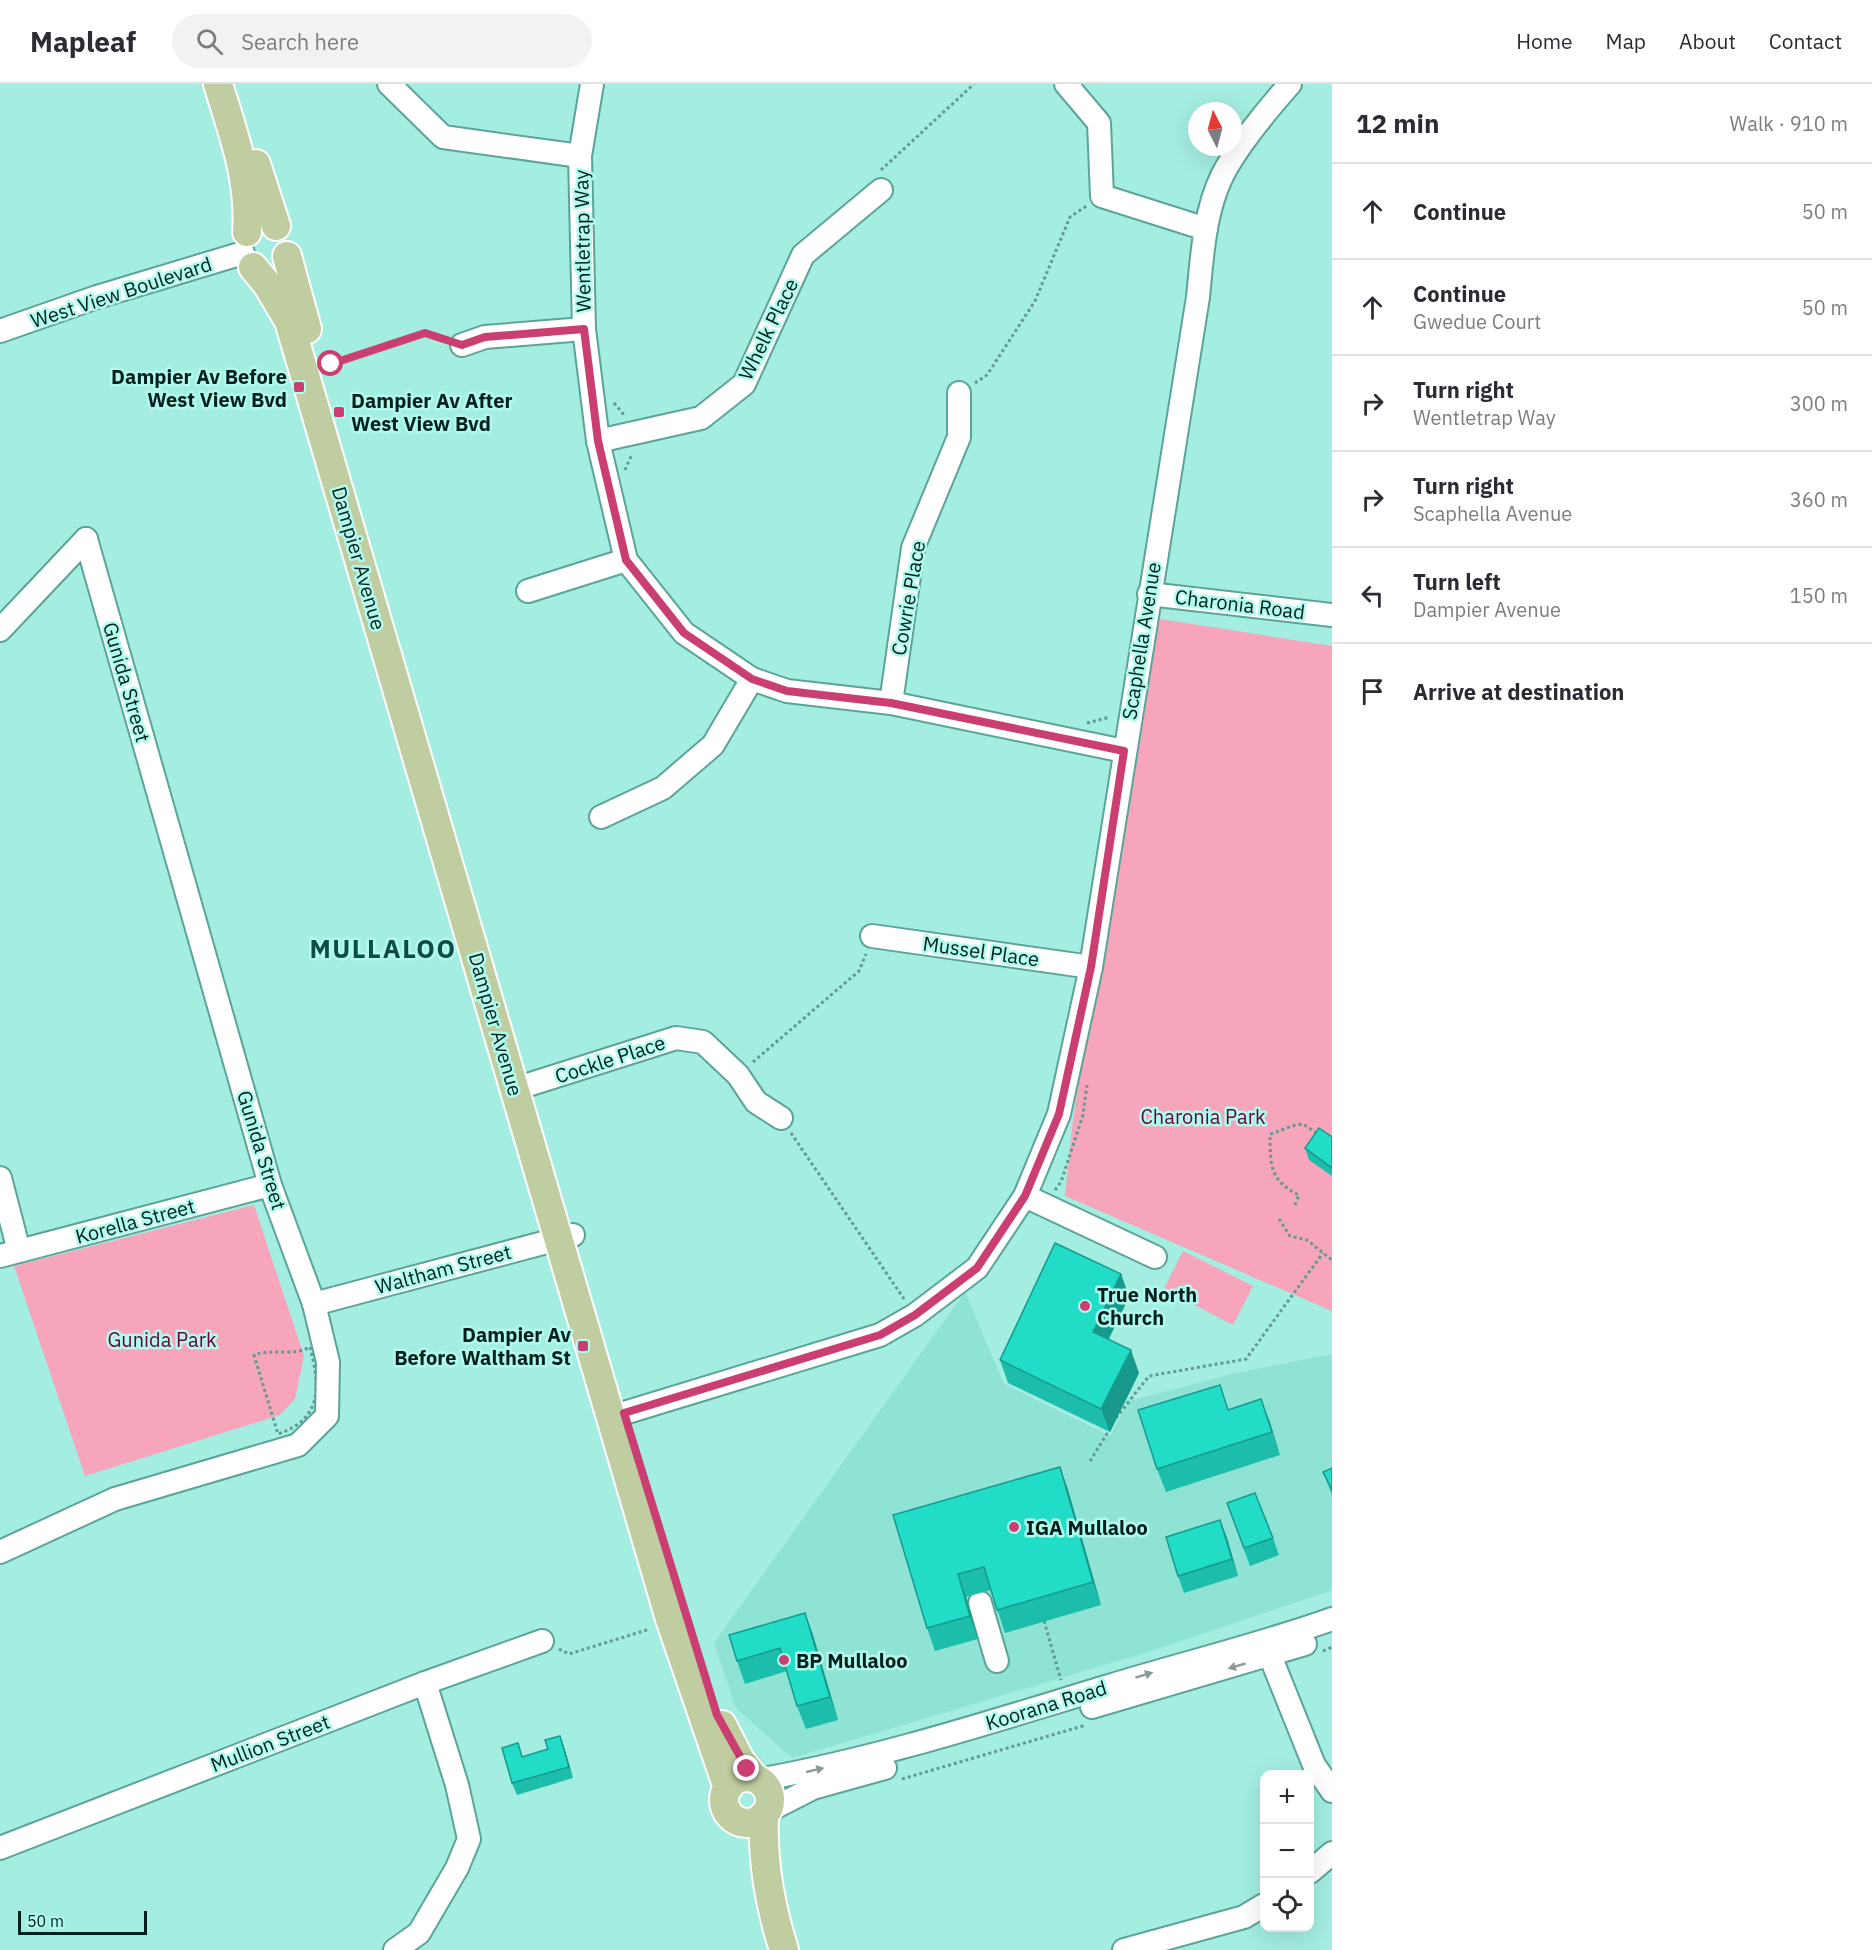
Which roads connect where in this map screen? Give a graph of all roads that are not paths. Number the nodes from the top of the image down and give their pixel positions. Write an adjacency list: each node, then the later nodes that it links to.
1 (218, 84): 11 (main road)
2 (233, 84): 9 (main road)
3 (389, 84): 7 (street)
4 (592, 84): 7 (street, Wentletrap Way)
5 (1066, 84): 10 (street)
6 (1290, 84): 10 (street, Scaphella Avenue)
7 (580, 156): 13 (street, Wentletrap Way)
8 (881, 190): 17 (street, Whelk Place)
9 (276, 226): 11 (main road); 12 (main road)
10 (1206, 229): 20 (street, Scaphella Avenue)
11 (248, 251): 12 (main road); 14 (street, West View Boulevard); 29 (main road, Dampier Avenue)
12 (287, 256): 29 (main road, Dampier Avenue)
13 (584, 329): 15 (street); 17 (street, Wentletrap Way)
14 (0, 332)
15 (462, 345)
16 (959, 393): 24 (street, Cowrie Place)
17 (598, 441): 18 (street, Wentletrap Way)
18 (626, 560): 19 (street); 23 (street, Wentletrap Way)
19 (528, 591)
20 (1149, 594): 21 (street, Charonia Road); 25 (street, Scaphella Avenue)
21 (1332, 615)
22 (0, 630): 32 (street, Gunida Street)
23 (752, 679): 24 (street, Wentletrap Way); 26 (street)
24 (891, 703): 25 (street, Wentletrap Way)
25 (1124, 751): 28 (street, Scaphella Avenue)
26 (602, 817)
27 (872, 936): 28 (street, Mussel Place)
28 (1091, 967): 33 (street, Scaphella Avenue)
29 (522, 1087): 30 (street, Cockle Place); 34 (main road, Dampier Avenue)
30 (781, 1118)
31 (0, 1178): 35 (street)
32 (270, 1185): 35 (street, Korella Street); 37 (street, Gunida Street)
33 (1034, 1201): 36 (street); 38 (street, Scaphella Avenue)
34 (565, 1237): 37 (street, Waltham Street); 38 (main road, Dampier Avenue)
35 (10, 1254)
36 (1155, 1257)
37 (314, 1304): 39 (street, Gunida Street)
38 (618, 1415): 47 (main road, Dampier Avenue)
39 (0, 1552)
40 (981, 1602): 45 (street)
41 (1332, 1619): 44 (street, Koorana Road)
42 (1332, 1635): 44 (street, Koorana Road)
43 (542, 1641): 46 (street, Mullion Street)
44 (1267, 1649): 47 (street, Koorana Road, one-way to 44); 48 (street); 49 (street, Koorana Road, one-way to 49)
45 (997, 1661)
46 (425, 1683): 50 (street, Mullion Street); 54 (street)
47 (746, 1782): 49 (main road); 49 (main road)
48 (1332, 1791)
49 (756, 1816): 55 (main road); 56 (main road)
50 (0, 1848)
51 (1332, 1853): 52 (street)
52 (1314, 1869)
53 (1260, 1907): 57 (street)
54 (395, 1950)
55 (767, 1950)
56 (783, 1950)
57 (1124, 1950)

